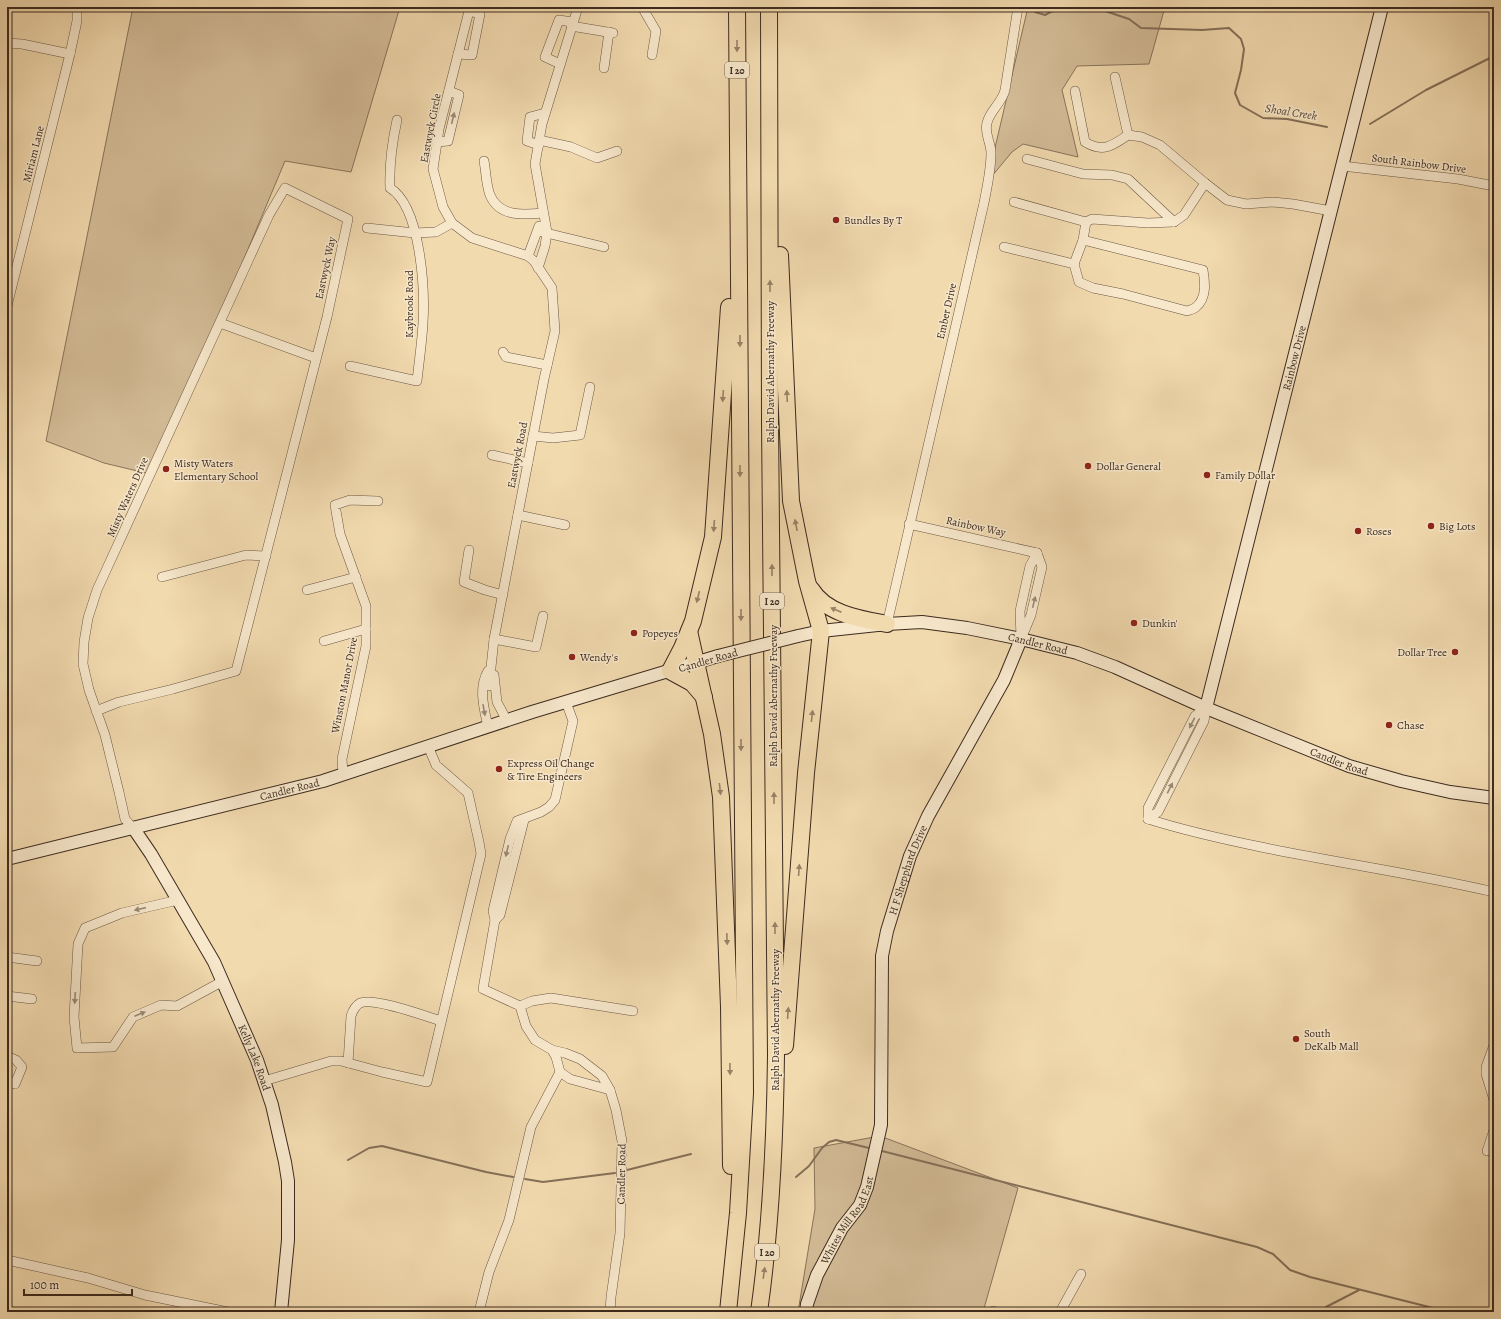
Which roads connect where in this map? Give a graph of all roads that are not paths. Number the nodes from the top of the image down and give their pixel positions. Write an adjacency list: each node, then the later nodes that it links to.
1 (76, 7): 11 (street, Miriam Lane)
2 (578, 7): 9 (street)
3 (642, 7): 13 (street)
4 (737, 7): 20 (highway, I 20, one-way to 20)
5 (1018, 7): 57 (street, Ember Drive)
6 (1382, 7): 26 (street, Rainbow Drive)
7 (469, 9): 12 (street, Eastwyck Circle); 12 (street)
8 (769, 9): 63 (highway, one-way to 8); 111 (highway, Ralph David Abernathy Freeway / I 20, one-way to 8)
9 (572, 24): 14 (street); 14 (street); 15 (street)
10 (7, 44): 11 (street)
11 (70, 54): 45 (street, Miriam Lane)
12 (458, 54): 35 (street, Eastwyck Circle)
13 (652, 55)
14 (560, 64): 18 (street)
15 (604, 68)
16 (1115, 77): 21 (street)
17 (1075, 92): 21 (street)
18 (545, 113): 22 (street); 22 (street)
19 (397, 120): 38 (street, Kaybrook Road)
20 (737, 134): 69 (highway, one-way to 69); 118 (highway, I 20, one-way to 118)
21 (1128, 135): 27 (street)
22 (539, 142): 23 (street); 32 (street)
23 (617, 151)
24 (1027, 159): 34 (street)
25 (484, 161): 32 (street)
26 (1342, 166): 28 (street, South Rainbow Drive); 31 (street, Rainbow Drive)
27 (1205, 183): 31 (street); 34 (street)
28 (1494, 186)
29 (286, 188): 46 (street, Misty Waters Drive); 48 (street, Eastwyck Way)
30 (1014, 202): 33 (street)
31 (1331, 211): 80 (street, Rainbow Drive)
32 (543, 213): 37 (street)
33 (1086, 222): 34 (street); 39 (street)
34 (1174, 222)
35 (452, 223): 38 (street); 42 (street, Eastwyck Circle)
36 (367, 228): 38 (street)
37 (542, 231): 40 (street); 42 (street); 44 (street)
38 (415, 234): 50 (street, Kaybrook Road)
39 (1083, 240): 43 (street); 43 (street)
40 (604, 247)
41 (1004, 247): 43 (street)
42 (528, 256): 44 (street, Eastwyck Road)
43 (1074, 264)
44 (538, 268): 49 (street, Eastwyck Road)
45 (7, 306)
46 (220, 323): 48 (street); 81 (street, Misty Waters Drive)
47 (503, 352): 49 (street)
48 (316, 358): 60 (street, Eastwyck Way)
49 (547, 365): 52 (street, Eastwyck Road)
50 (350, 366)
51 (590, 387): 52 (street)
52 (533, 436): 54 (street, Eastwyck Road)
53 (492, 455): 54 (street)
54 (528, 463): 56 (street, Eastwyck Road)
55 (378, 501): 62 (street, Winston Manor Drive)
56 (518, 515): 58 (street); 65 (street, Eastwyck Road)
57 (909, 524): 67 (street, Ember Drive); 72 (street, Rainbow Way)
58 (565, 525)
59 (469, 550): 65 (street)
60 (266, 556): 61 (street); 81 (street, Eastwyck Way)
61 (162, 577)
62 (356, 577): 64 (street); 68 (street, Winston Manor Drive)
63 (807, 581): 67 (highway, one-way to 63); 70 (highway)
64 (307, 590)
65 (502, 595): 71 (street, Eastwyck Road)
66 (543, 616): 71 (street)
67 (887, 624): 70 (street, Candler Road); 72 (street, Candler Road)
68 (366, 629): 73 (street); 85 (street, Winston Manor Drive)
69 (689, 631): 74 (highway); 76 (highway)
70 (821, 631): 74 (street, Candler Road, bridge); 111 (highway, one-way to 70)
71 (494, 639): 75 (street, Eastwyck Road)
72 (1021, 639): 80 (street, Candler Road); 108 (street, H F Shepphard Drive)
73 (324, 641)
74 (696, 663): 76 (street, Candler Road); 78 (highway)
75 (491, 666): 77 (street, Eastwyck Road); 77 (street, Eastwyck Road)
76 (670, 670): 78 (highway); 79 (street, Candler Road)
77 (489, 688): 82 (street, Eastwyck Road); 83 (street, Eastwyck Road, one-way to 83)
78 (704, 698): 118 (highway, one-way to 118)
79 (566, 702): 82 (street, Candler Road); 96 (street)
80 (1206, 708): 86 (street, Candler Road); 89 (street)
81 (96, 711): 87 (street, Misty Waters Drive)
82 (507, 721): 83 (street, Candler Road)
83 (488, 727): 84 (street, Candler Road)
84 (428, 746): 85 (street, Candler Road); 98 (street)
85 (343, 774): 87 (street, Candler Road)
86 (1492, 799)
87 (134, 829): 88 (street, Candler Road); 90 (street, Kelly Lake Road)
88 (7, 859)
89 (1494, 892)
90 (178, 900): 93 (street, Kelly Lake Road); 93 (street, one-way to 93)
91 (7, 956): 92 (street)
92 (38, 961)
93 (223, 981): 105 (street, Kelly Lake Road)
94 (7, 996): 95 (street)
95 (32, 999)
96 (520, 1006): 97 (street); 100 (street)
97 (633, 1011)
98 (441, 1021): 102 (street); 102 (street)
99 (1494, 1045): 107 (street)
100 (552, 1050): 103 (street); 106 (street)
101 (7, 1056): 104 (street)
102 (348, 1063): 105 (street)
103 (560, 1072): 106 (street); 116 (street)
104 (7, 1081)
105 (264, 1081): 115 (street, Kelly Lake Road)
106 (610, 1090): 117 (street, Candler Road)
107 (1494, 1100)
108 (881, 1125): 120 (street, Whites Mill Road East)
109 (1494, 1130): 110 (street)
110 (1487, 1151)
111 (772, 1191): 119 (highway, Ralph David Abernathy Freeway / I 20, one-way to 111)
112 (8, 1264): 114 (street)
113 (1081, 1274): 121 (street)
114 (228, 1312)
115 (281, 1312)
116 (479, 1312)
117 (610, 1312)
118 (728, 1312)
119 (759, 1312)
120 (806, 1312)
121 (1060, 1312)

